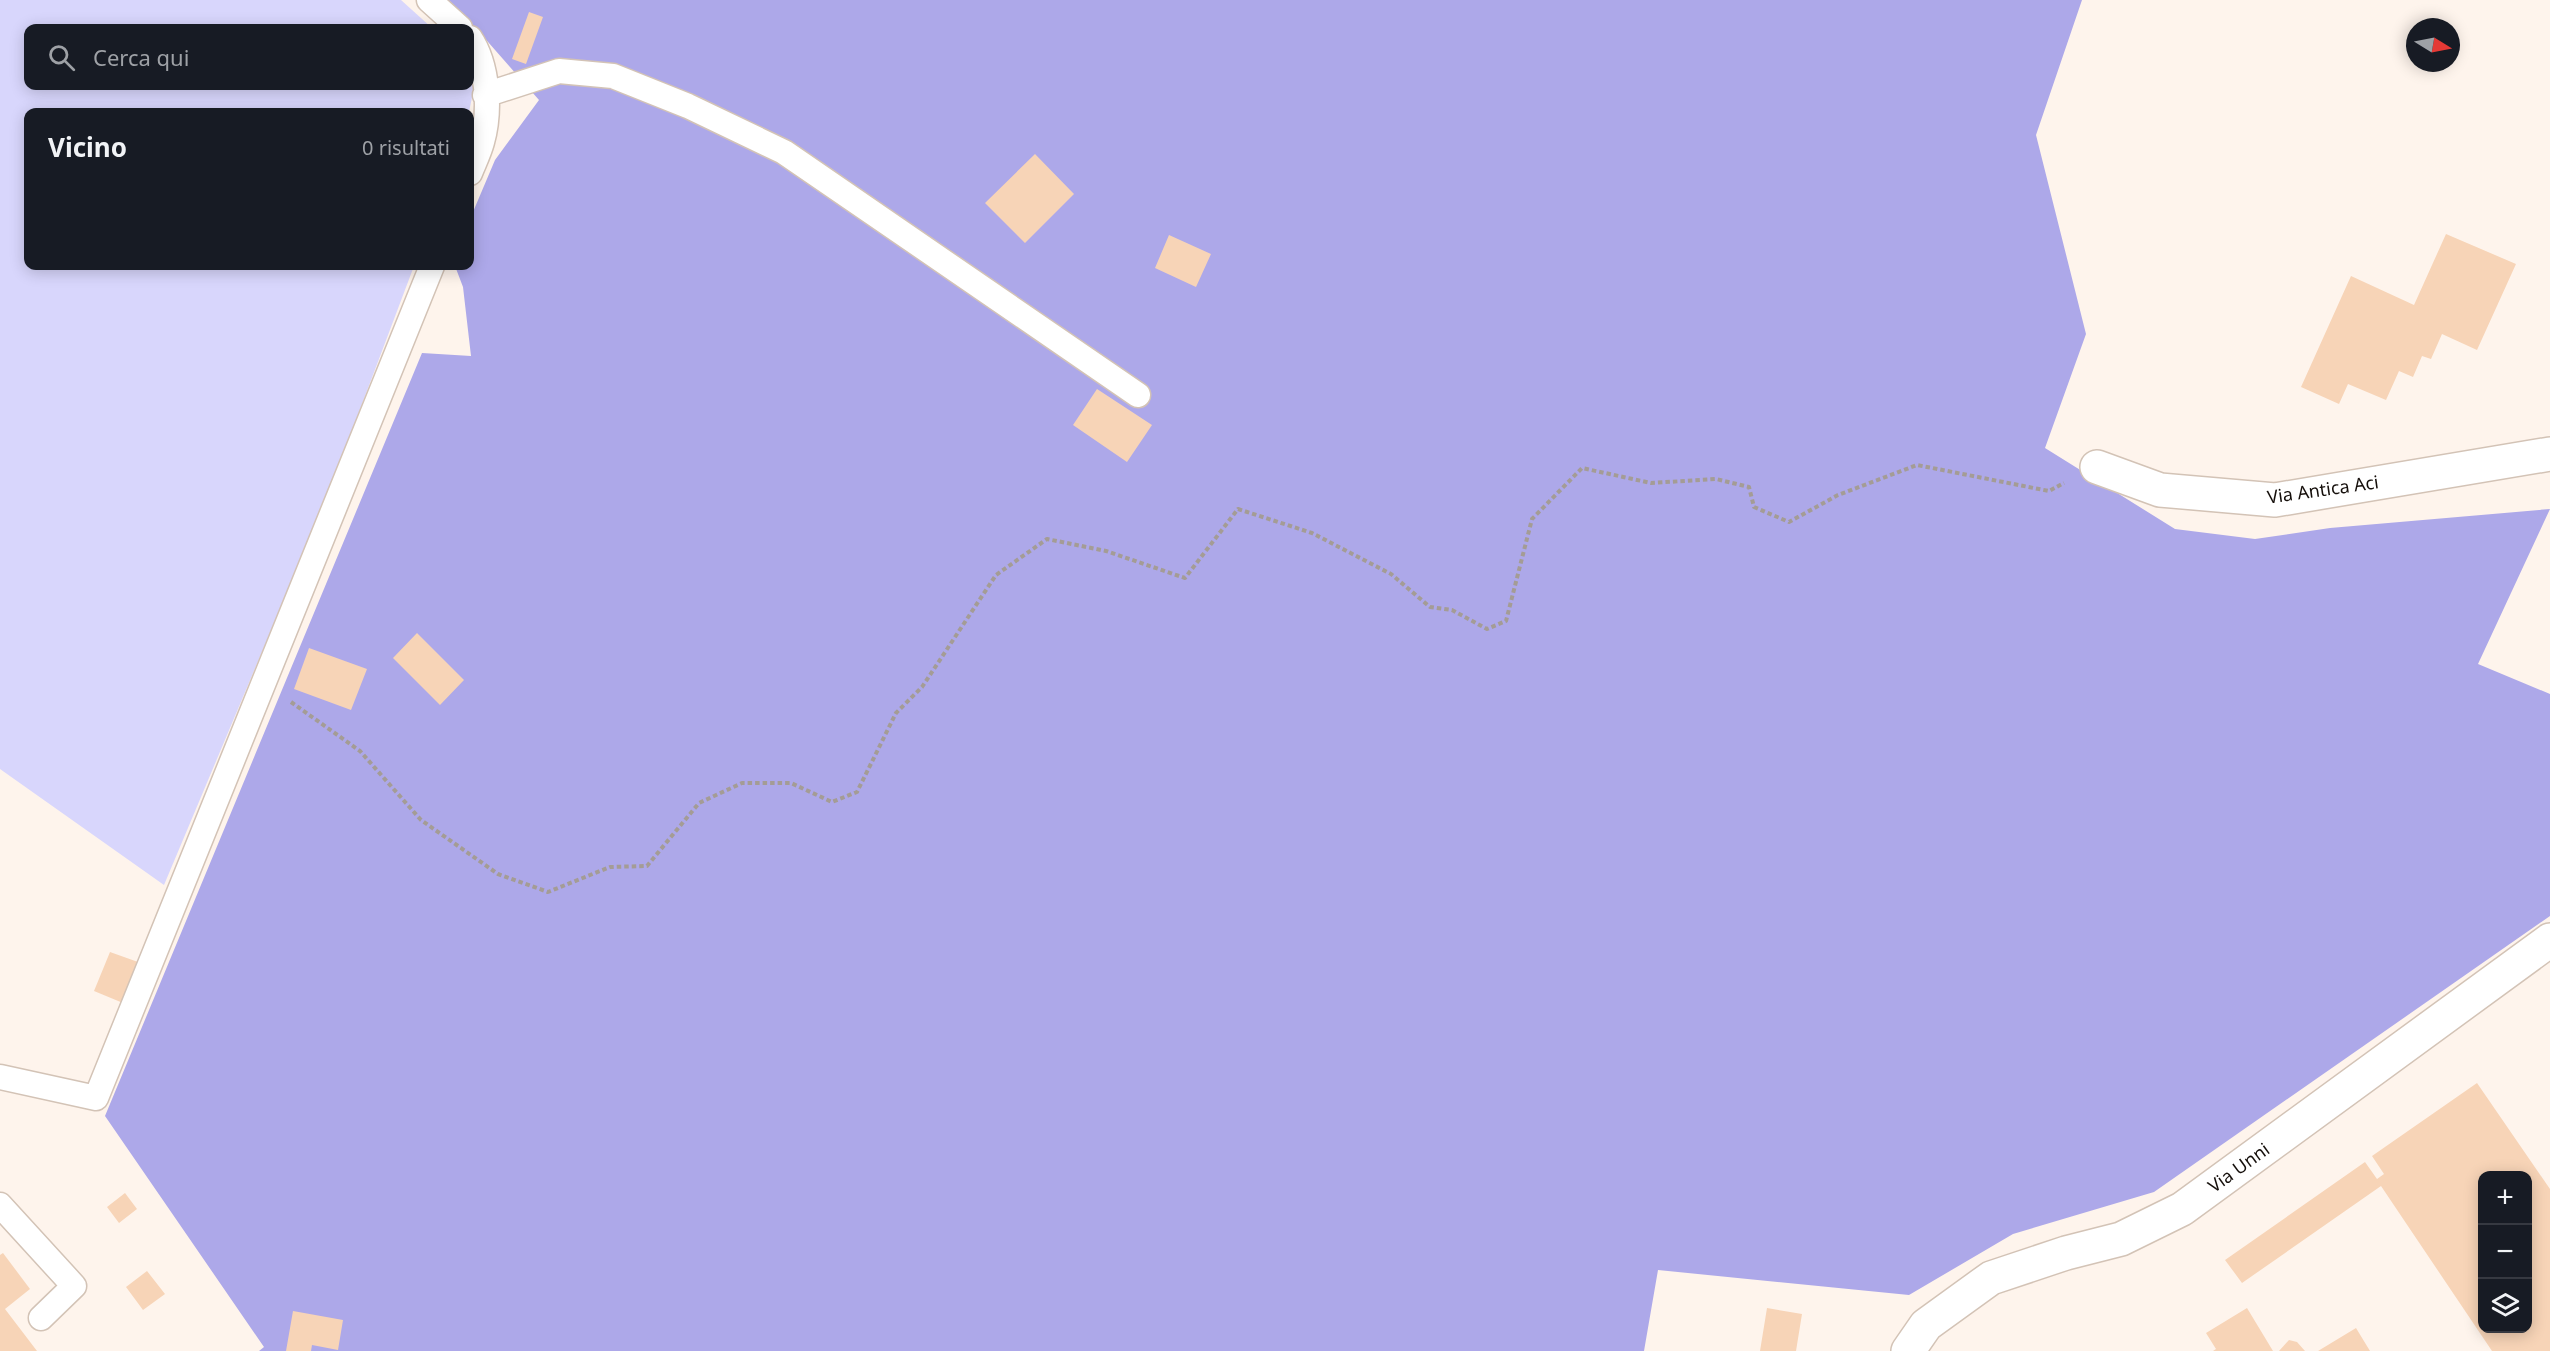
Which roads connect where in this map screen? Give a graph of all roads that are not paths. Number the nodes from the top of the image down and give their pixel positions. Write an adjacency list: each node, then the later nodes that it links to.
1 (429, 0): 2 (lane)
2 (456, 24)
3 (474, 48): 4 (lane)
4 (485, 95): 5 (lane); 7 (lane)
5 (474, 162)
6 (430, 270): 11 (lane)
7 (1138, 395)
8 (2550, 454): 9 (street, Via Antica Aci)
9 (2097, 467)
10 (2550, 940): 14 (street, Via Unni)
11 (0, 1077)
12 (0, 1205): 13 (lane)
13 (41, 1318)
14 (1908, 1351)

